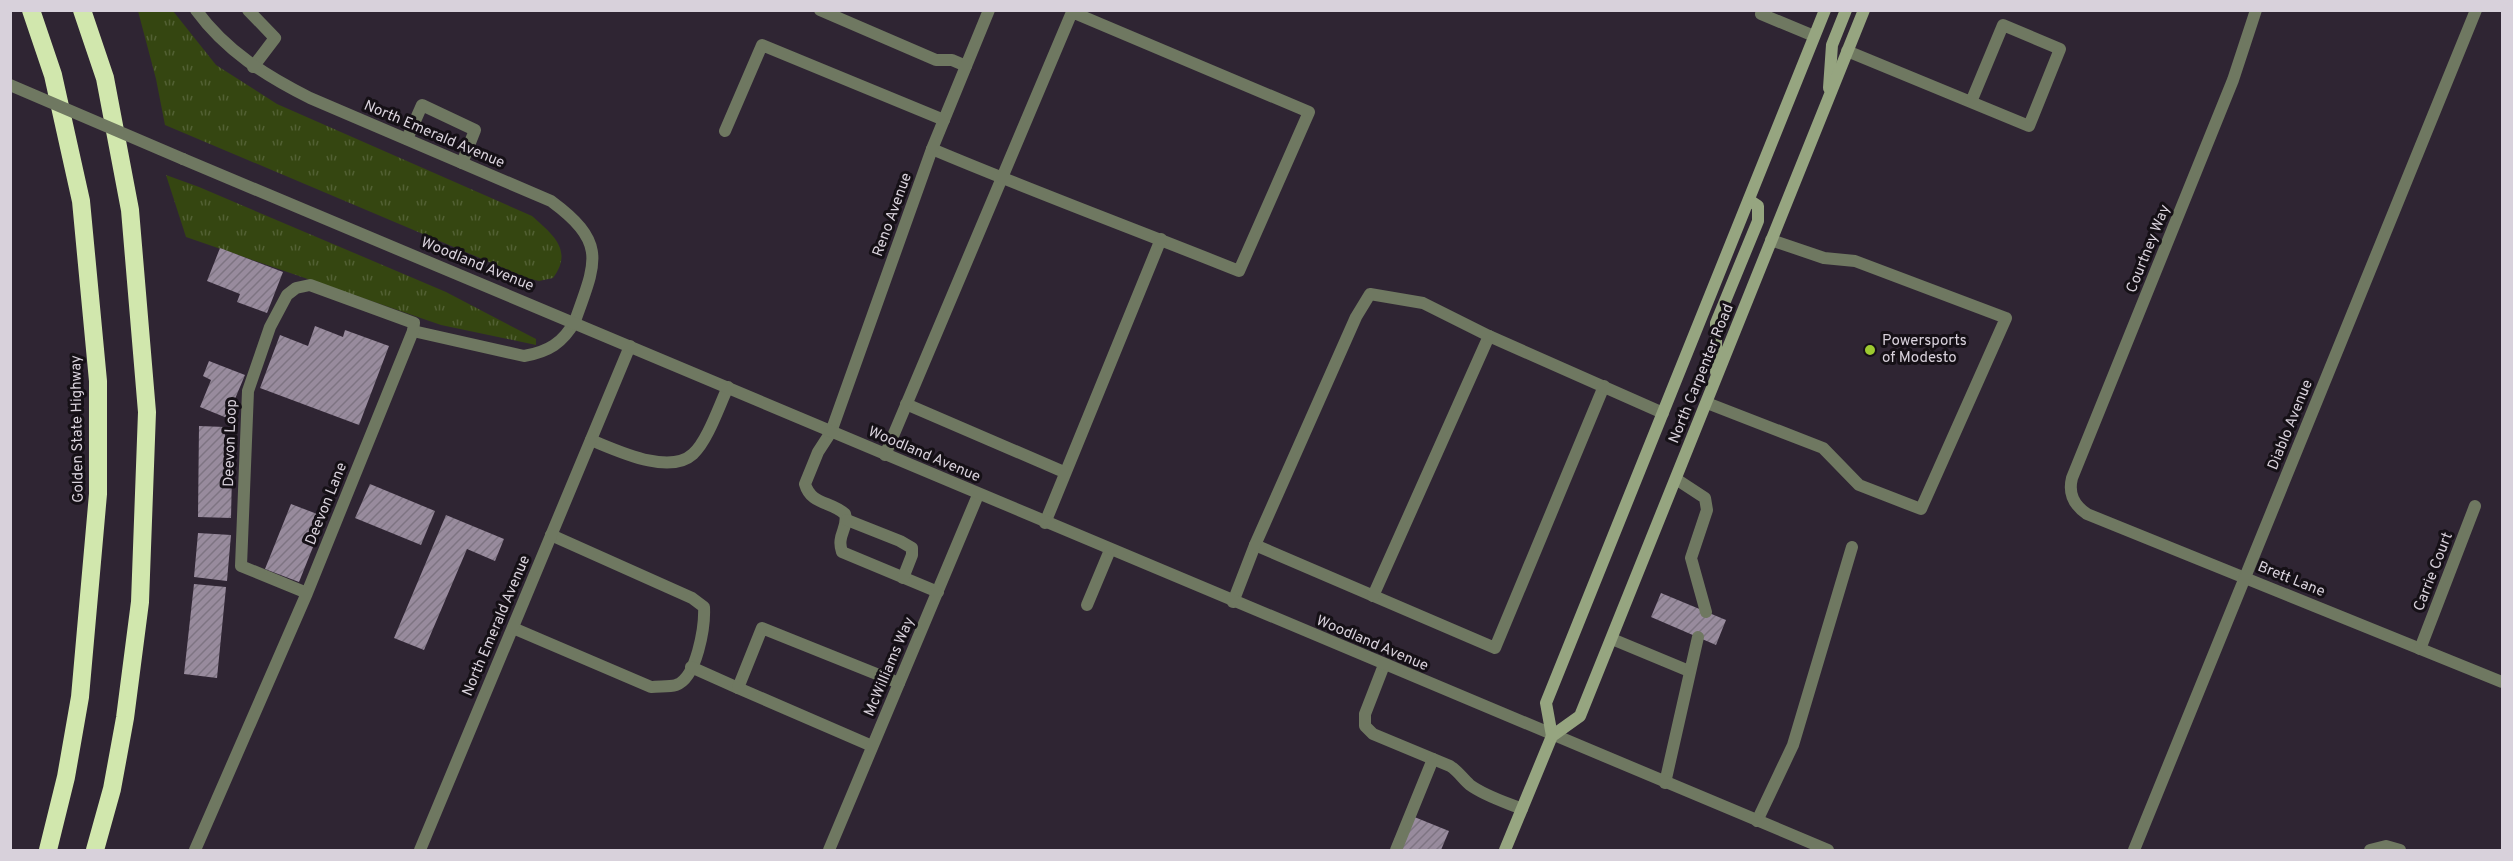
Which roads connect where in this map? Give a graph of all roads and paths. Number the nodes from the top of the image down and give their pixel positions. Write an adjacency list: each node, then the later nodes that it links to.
1 (31, 10): 78 (highway, Golden State Highway)
2 (82, 10): 79 (highway)
3 (196, 10): 16 (street, North Emerald Avenue)
4 (248, 10): 16 (street)
5 (820, 10): 15 (street)
6 (989, 10): 15 (street, Reno Avenue)
7 (1825, 10): 13 (main road, North Carpenter Road)
8 (1846, 10): 18 (main road)
9 (1864, 10): 14 (main road, North Carpenter Road)
10 (2256, 10): 45 (street, Courtney Way)
11 (2476, 10): 54 (street, Diablo Avenue)
12 (1762, 12): 13 (street)
13 (1814, 36): 26 (main road, North Carpenter Road)
14 (1847, 51): 18 (main road, North Carpenter Road); 19 (street)
15 (966, 66): 20 (street, Reno Avenue)
16 (253, 67): 22 (street, North Emerald Avenue)
17 (10, 85): 29 (street, Woodland Avenue, bridge)
18 (1829, 98): 28 (main road, North Carpenter Road)
19 (1971, 102): 19 (street)
20 (944, 120): 21 (street); 23 (street, Reno Avenue)
21 (725, 130)
22 (407, 139): 24 (street, North Emerald Avenue); 24 (street)
23 (932, 148): 25 (street); 39 (street, Reno Avenue)
24 (462, 163): 29 (street, North Emerald Avenue)
25 (1004, 177): 27 (street); 27 (street); 37 (street)
26 (1749, 200): 33 (main road); 38 (main road, North Carpenter Road)
27 (1161, 239): 42 (street)
28 (1771, 240): 33 (main road, North Carpenter Road); 36 (street)
29 (575, 321): 30 (street); 32 (street, Woodland Avenue)
30 (413, 331): 56 (street, Deevon Lane); 56 (street, Deevon Loop)
31 (1489, 336): 34 (street); 50 (street); 57 (street)
32 (630, 346): 35 (street, Woodland Avenue); 40 (street, North Emerald Avenue)
33 (1716, 379): 36 (main road, North Carpenter Road)
34 (1604, 386): 38 (street); 57 (street)
35 (728, 387): 39 (street, Woodland Avenue); 40 (street)
36 (1707, 403): 43 (main road, North Carpenter Road)
37 (906, 404): 41 (street); 42 (street)
38 (1664, 413): 71 (main road, North Carpenter Road)
39 (831, 432): 41 (street, Woodland Avenue); 47 (street, Reno Avenue)
40 (591, 440): 49 (street, North Emerald Avenue)
41 (885, 455): 44 (street, Woodland Avenue)
42 (1064, 472): 48 (street)
43 (1676, 479): 60 (street); 63 (main road, North Carpenter Road)
44 (978, 495): 48 (street, Woodland Avenue); 55 (street, McWilliams Way)
45 (2072, 499): 54 (street, Brett Lane)
46 (2475, 507): 64 (street, Carrie Court)
47 (846, 520): 53 (street); 53 (street, Reno Avenue)
48 (1045, 523): 52 (street, Woodland Avenue)
49 (551, 535): 61 (street, North Emerald Avenue); 66 (street)
50 (1256, 544): 57 (street); 58 (street)
51 (1852, 547): 76 (street)
52 (1110, 550): 58 (street, Woodland Avenue); 59 (street)
53 (903, 578): 55 (street)
54 (2245, 578): 64 (street, Brett Lane); 86 (street, Diablo Avenue)
55 (938, 592): 69 (street, McWilliams Way)
56 (307, 593): 80 (street, Deevon Lane)
57 (1373, 596)
58 (1233, 602): 65 (street, Woodland Avenue)
59 (1087, 605)
60 (1706, 612)
61 (513, 628): 66 (street); 81 (street, North Emerald Avenue)
62 (1698, 637): 67 (street)
63 (1612, 639): 67 (street); 71 (main road, North Carpenter Road)
64 (2420, 649): 68 (street, Brett Lane)
65 (1384, 665): 71 (street, Woodland Avenue); 73 (street)
66 (691, 667): 70 (street)
67 (1689, 671): 74 (street)
68 (2502, 682)
69 (899, 683): 70 (street); 72 (street, McWilliams Way)
70 (738, 688): 72 (street)
71 (1552, 736): 74 (street, Woodland Avenue); 75 (main road)
72 (872, 746): 82 (street, McWilliams Way)
73 (1433, 759): 75 (street); 83 (street)
74 (1665, 783): 76 (street, Woodland Avenue)
75 (1522, 809): 84 (main road)
76 (1757, 821): 85 (street, Woodland Avenue)
77 (2372, 849): 87 (street)
78 (48, 850)
79 (95, 850)
80 (195, 850)
81 (420, 850)
82 (829, 850)
83 (1396, 850)
84 (1505, 850)
85 (1828, 850)
86 (2134, 850)
87 (2400, 850)

